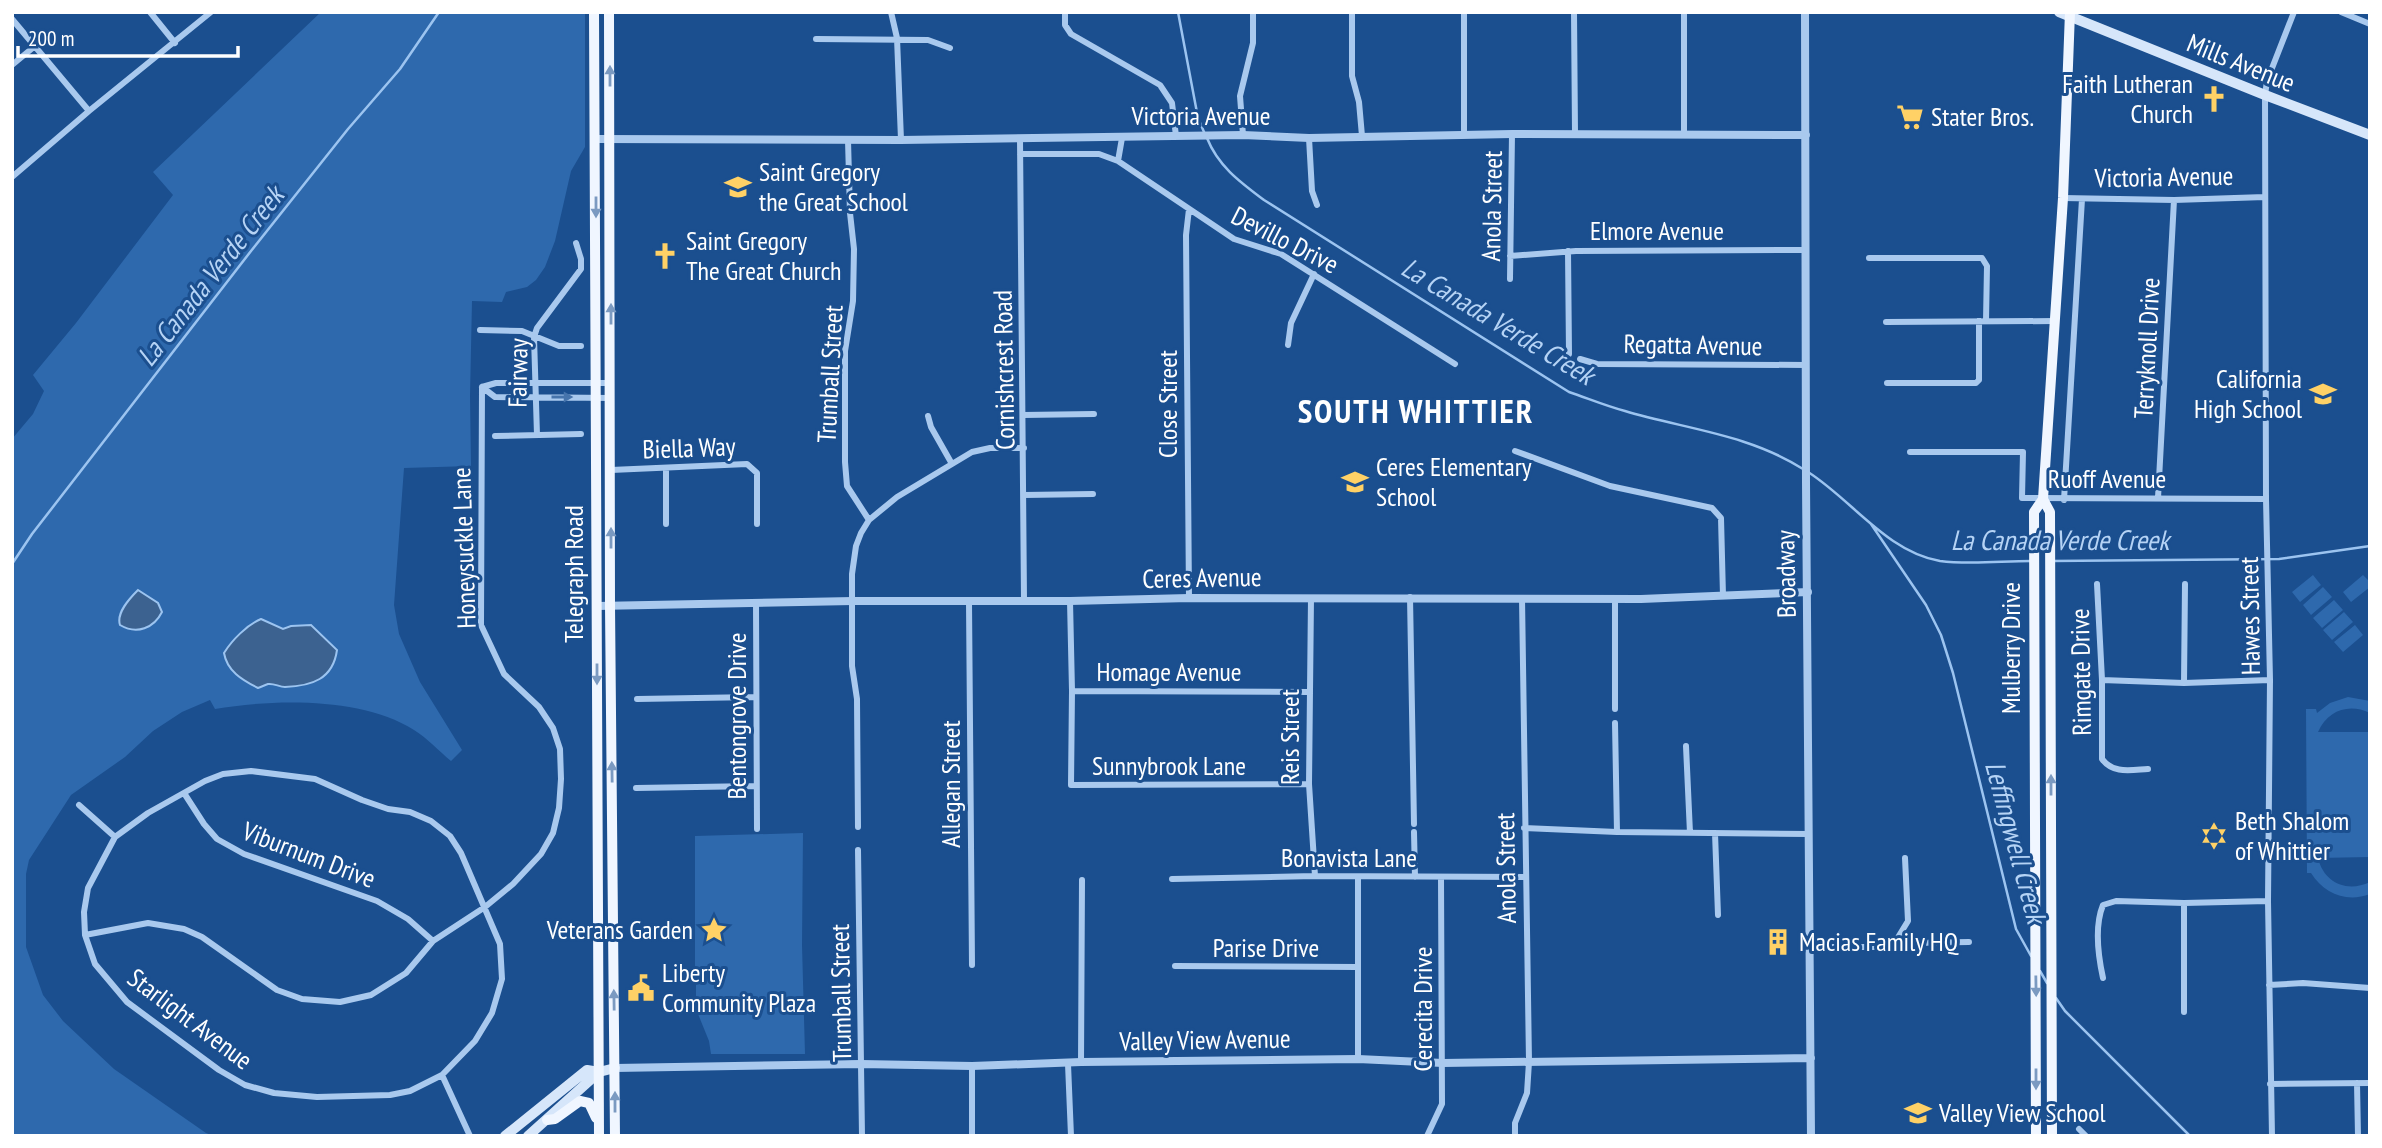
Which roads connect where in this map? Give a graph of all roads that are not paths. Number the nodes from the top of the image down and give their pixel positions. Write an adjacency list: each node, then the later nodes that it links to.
1 (150, 12): 20 (street)
2 (211, 12): 20 (street)
3 (594, 12): 37 (main road, Telegraph Road)
4 (609, 12): 38 (main road, Telegraph Road, one-way to 4)
5 (891, 12): 18 (street)
6 (1065, 12): 33 (street)
7 (1253, 12): 29 (street)
8 (1352, 12): 34 (street)
9 (1464, 12): 30 (street, Anola Street)
10 (1574, 12): 27 (street)
11 (1684, 12): 28 (street)
12 (1805, 12): 31 (street, Broadway)
13 (2294, 12): 24 (street, Hawes Street)
14 (2342, 12): 17 (street)
15 (2066, 14): 24 (main road, Mills Avenue); 46 (main road, Mulberry Drive)
16 (12, 19): 21 (street)
17 (2370, 24)
18 (897, 38): 19 (street); 22 (street); 41 (street)
19 (816, 39)
20 (176, 43): 25 (street)
21 (35, 46): 23 (street); 25 (street)
22 (950, 48)
23 (12, 65)
24 (2265, 95): 32 (main road, Mills Avenue); 45 (street, Hawes Street)
25 (89, 111): 44 (street)
26 (1512, 134): 27 (street, Victoria Avenue); 30 (street, Victoria Avenue); 54 (street, Anola Street)
27 (1574, 134): 28 (street, Victoria Avenue)
28 (1684, 134): 31 (street, Victoria Avenue)
29 (1243, 135): 33 (street, Victoria Avenue); 36 (street, Victoria Avenue)
30 (1464, 135): 34 (street, Victoria Avenue)
31 (1806, 135): 52 (street, Broadway)
32 (2370, 135)
33 (1176, 136): 35 (street, Victoria Avenue)
34 (1362, 136): 36 (street, Victoria Avenue)
35 (1122, 138): 39 (street, Victoria Avenue); 43 (street)
36 (1309, 138): 49 (street)
37 (596, 139): 38 (street, Victoria Avenue); 70 (main road, Telegraph Road, one-way to 70)
38 (610, 139): 40 (street, Victoria Avenue); 71 (main road, Telegraph Road, one-way to 38)
39 (1020, 139): 41 (street, Victoria Avenue); 42 (street, Cornishcrest Road)
40 (848, 140): 41 (street, Victoria Avenue); 95 (street, Trumball Street)
41 (901, 140)
42 (1020, 154): 43 (street, Victoria Avenue); 78 (street, Cornishcrest Road)
43 (1118, 161): 50 (street, Devillo Drive)
44 (12, 177)
45 (2265, 197): 48 (street, Victoria Avenue); 93 (street, Hawes Street)
46 (2063, 198): 47 (street, Victoria Avenue); 59 (main road, Mulberry Drive)
47 (2082, 199): 48 (street, Victoria Avenue); 94 (street)
48 (2174, 200): 91 (street, Terryknoll Drive)
49 (1317, 205)
50 (1189, 209): 56 (street, Devillo Drive); 103 (street, Close Street)
51 (576, 243): 62 (street, Fairway)
52 (1805, 250): 53 (street, Elmore Avenue); 68 (street, Broadway)
53 (1568, 251): 54 (street, Elmore Avenue); 65 (street)
54 (1510, 256): 57 (street, Anola Street)
55 (1869, 258): 58 (street)
56 (1314, 274): 63 (street); 67 (street, Devillo Drive)
57 (1510, 279)
58 (1983, 321): 59 (street); 60 (street); 72 (street)
59 (2055, 321): 92 (main road, Mulberry Drive)
60 (1886, 322)
61 (480, 330): 62 (street)
62 (534, 336): 64 (street); 69 (street, Fairway)
63 (1288, 345)
64 (581, 346)
65 (1569, 354)
66 (1580, 359): 68 (street, Regatta Avenue)
67 (1455, 364)
68 (1806, 365): 100 (street, Broadway)
69 (536, 382): 70 (street); 73 (street); 74 (street, Fairway)
70 (596, 382): 71 (street); 75 (main road, Telegraph Road)
71 (610, 383): 76 (main road, Telegraph Road)
72 (1887, 383)
73 (482, 387): 74 (street); 153 (street, Honeysuckle Lane)
74 (536, 397): 75 (street, one-way to 75); 81 (street, Fairway)
75 (597, 398): 76 (street); 112 (main road, Telegraph Road)
76 (611, 398): 88 (main road, Telegraph Road)
77 (1094, 414): 78 (street)
78 (1023, 415): 83 (street, Cornishcrest Road)
79 (928, 416): 86 (street)
80 (581, 434): 81 (street)
81 (537, 435): 82 (street)
82 (495, 436)
83 (1024, 448): 86 (street); 90 (street, Cornishcrest Road)
84 (1515, 451): 101 (street)
85 (1910, 452): 92 (street, Ruoff Avenue)
86 (952, 464): 95 (street)
87 (666, 468): 88 (street, Biella Way); 96 (street); 97 (street, Biella Way)
88 (611, 470): 113 (main road, Telegraph Road, one-way to 88)
89 (1093, 494): 90 (street)
90 (1024, 495): 107 (street, Cornishcrest Road)
91 (2158, 498): 93 (street, Ruoff Avenue); 94 (street, Ruoff Avenue)
92 (2043, 499): 94 (street, Ruoff Avenue); 125 (main road, Mulberry Drive); 141 (main road, Mulberry Drive, one-way to 92)
93 (2266, 499): 115 (street, Hawes Street)
94 (2064, 500)
95 (869, 520): 108 (street)
96 (666, 524)
97 (757, 524)
98 (2098, 584): 114 (street, Rimgate Drive)
99 (2185, 584): 116 (street)
100 (1808, 592): 101 (street, Ceres Avenue); 139 (street, Broadway)
101 (1723, 596): 106 (street, Ceres Avenue)
102 (1410, 597): 104 (street, Ceres Avenue); 105 (street, Ceres Avenue); 131 (street)
103 (1189, 598): 104 (street, Ceres Avenue); 110 (street, Ceres Avenue)
104 (1311, 598): 118 (street, Reis Street)
105 (1522, 598): 106 (street, Ceres Avenue); 133 (street, Anola Street)
106 (1615, 598): 121 (street)
107 (1024, 600): 109 (street, Ceres Avenue); 110 (street, Ceres Avenue)
108 (853, 601): 109 (street, Ceres Avenue); 111 (street, Ceres Avenue); 132 (street)
109 (969, 601): 160 (street, Allegan Street)
110 (1070, 601): 117 (street)
111 (756, 603): 113 (street, Ceres Avenue); 119 (street, Bentongrove Drive)
112 (597, 606): 113 (street, Ceres Avenue); 176 (main road, Telegraph Road, one-way to 176)
113 (610, 606): 175 (main road, Telegraph Road, one-way to 113)
114 (2102, 680): 116 (street); 124 (street, Rimgate Drive)
115 (2270, 680): 116 (street); 151 (street, Hawes Street)
116 (2183, 683)
117 (1072, 691): 118 (street, Homage Avenue); 126 (street, Sunnybrook Lane)
118 (1308, 692): 126 (street, Reis Street)
119 (756, 697): 120 (street); 127 (street, Bentongrove Drive)
120 (637, 699)
121 (1615, 709)
122 (1615, 723): 136 (street)
123 (1686, 746): 137 (street)
124 (2148, 769)
125 (2034, 781): 141 (main road); 194 (main road, Mulberry Drive, one-way to 194)
126 (1309, 784): 144 (street, Reis Street)
127 (756, 786): 128 (street); 134 (street, Bentongrove Drive)
128 (636, 788)
129 (184, 793): 140 (street); 153 (street); 157 (street, Viburnum Drive)
130 (79, 805): 140 (street)
131 (1414, 824)
132 (858, 827)
133 (1524, 828): 136 (street); 147 (street, Anola Street)
134 (757, 829)
135 (1414, 832): 145 (street)
136 (1617, 832): 137 (street)
137 (1690, 833): 138 (street)
138 (1715, 833): 139 (street); 154 (street)
139 (1809, 834): 159 (street, Broadway)
140 (115, 837): 155 (street)
141 (2051, 848): 195 (main road, Mulberry Drive)
142 (858, 850): 173 (street, Trumball Street)
143 (1905, 858): 156 (street)
144 (1315, 876): 148 (street, Bonavista Lane); 149 (street, Bonavista Lane)
145 (1415, 877): 146 (street, Bonavista Lane); 148 (street, Bonavista Lane)
146 (1441, 877): 147 (street, Bonavista Lane); 172 (street, Cerecita Drive)
147 (1527, 877): 170 (street, Anola Street)
148 (1358, 878): 162 (street)
149 (1172, 879)
150 (1082, 880): 169 (street)
151 (2268, 901): 152 (street); 164 (street, Hawes Street)
152 (2184, 903): 163 (street); 166 (street)
153 (485, 907): 157 (street, Honeysuckle Lane); 177 (street, Starlight Avenue)
154 (1718, 915)
155 (85, 935): 157 (street, Honeysuckle Lane); 177 (street, Starlight Avenue)
156 (1897, 939): 158 (street); 159 (street)
157 (433, 941)
158 (1969, 942)
159 (1810, 947): 167 (street, Broadway)
160 (972, 965)
161 (1175, 966): 162 (street, Parise Drive)
162 (1357, 967): 168 (street)
163 (2103, 978)
164 (2269, 985): 165 (street); 180 (street, Hawes Street)
165 (2370, 988)
166 (2184, 1012)
167 (1811, 1058): 170 (street, Valley View Avenue); 193 (street, Broadway)
168 (1358, 1059): 169 (street, Valley View Avenue); 172 (street, Valley View Avenue)
169 (1081, 1062): 171 (street, Valley View Avenue)
170 (1529, 1062): 172 (street, Valley View Avenue); 192 (street, Anola Street)
171 (1068, 1063): 174 (street, Valley View Avenue); 190 (street)
172 (1443, 1063): 191 (street, Cerecita Drive)
173 (861, 1064): 174 (street, Valley View Avenue); 175 (street, Valley View Avenue); 188 (street, Trumball Street)
174 (972, 1066): 189 (street)
175 (615, 1068): 176 (main road, Valley View Avenue); 187 (main road, Telegraph Road, one-way to 175)
176 (599, 1072): 181 (main road, Valley View Avenue); 183 (main road, Telegraph Road); 185 (main road, Valley View Avenue)
177 (442, 1074): 184 (street)
178 (2357, 1083): 179 (street); 180 (street); 198 (street)
179 (2370, 1083)
180 (2270, 1084): 197 (street, Hawes Street)
181 (547, 1119): 183 (main road); 186 (main road, Valley View Avenue)
182 (2079, 1129): 196 (street)
183 (599, 1131)
184 (470, 1136)
185 (505, 1136)
186 (528, 1136)
187 (615, 1136)
188 (862, 1136)
189 (972, 1136)
190 (1071, 1136)
191 (1427, 1136)
192 (1515, 1136)
193 (1811, 1136)
194 (2036, 1136)
195 (2052, 1136)
196 (2086, 1136)
197 (2272, 1136)
198 (2358, 1136)

